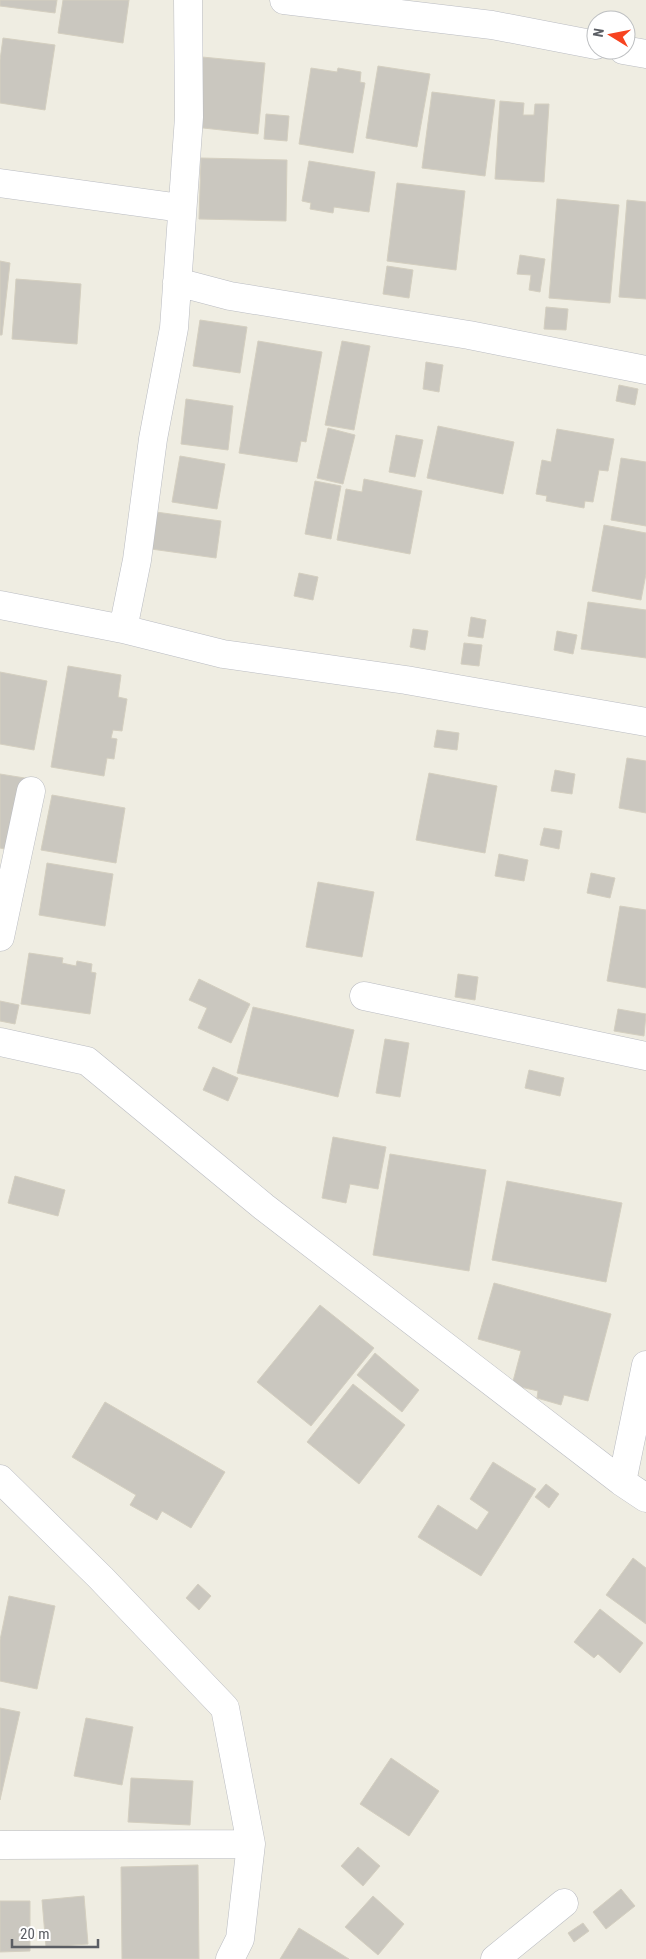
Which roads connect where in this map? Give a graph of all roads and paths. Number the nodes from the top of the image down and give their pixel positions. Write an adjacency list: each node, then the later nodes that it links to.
1 (188, 0): 5 (street)
2 (284, 0): 3 (street)
3 (586, 43)
4 (0, 183): 5 (street)
5 (181, 208): 6 (street)
6 (177, 282): 7 (street); 9 (street)
7 (646, 370)
8 (0, 606): 9 (street)
9 (123, 629): 10 (street)
10 (646, 722)
11 (31, 791): 12 (street)
12 (0, 937)
13 (364, 996): 15 (street)
14 (0, 1042): 18 (street)
15 (646, 1056)
16 (646, 1365): 18 (street)
17 (0, 1479): 20 (street)
18 (622, 1482): 19 (street)
19 (646, 1498)
20 (251, 1844): 21 (street); 23 (street)
21 (0, 1845)
22 (564, 1903): 24 (street)
23 (230, 1959)
24 (495, 1959)

